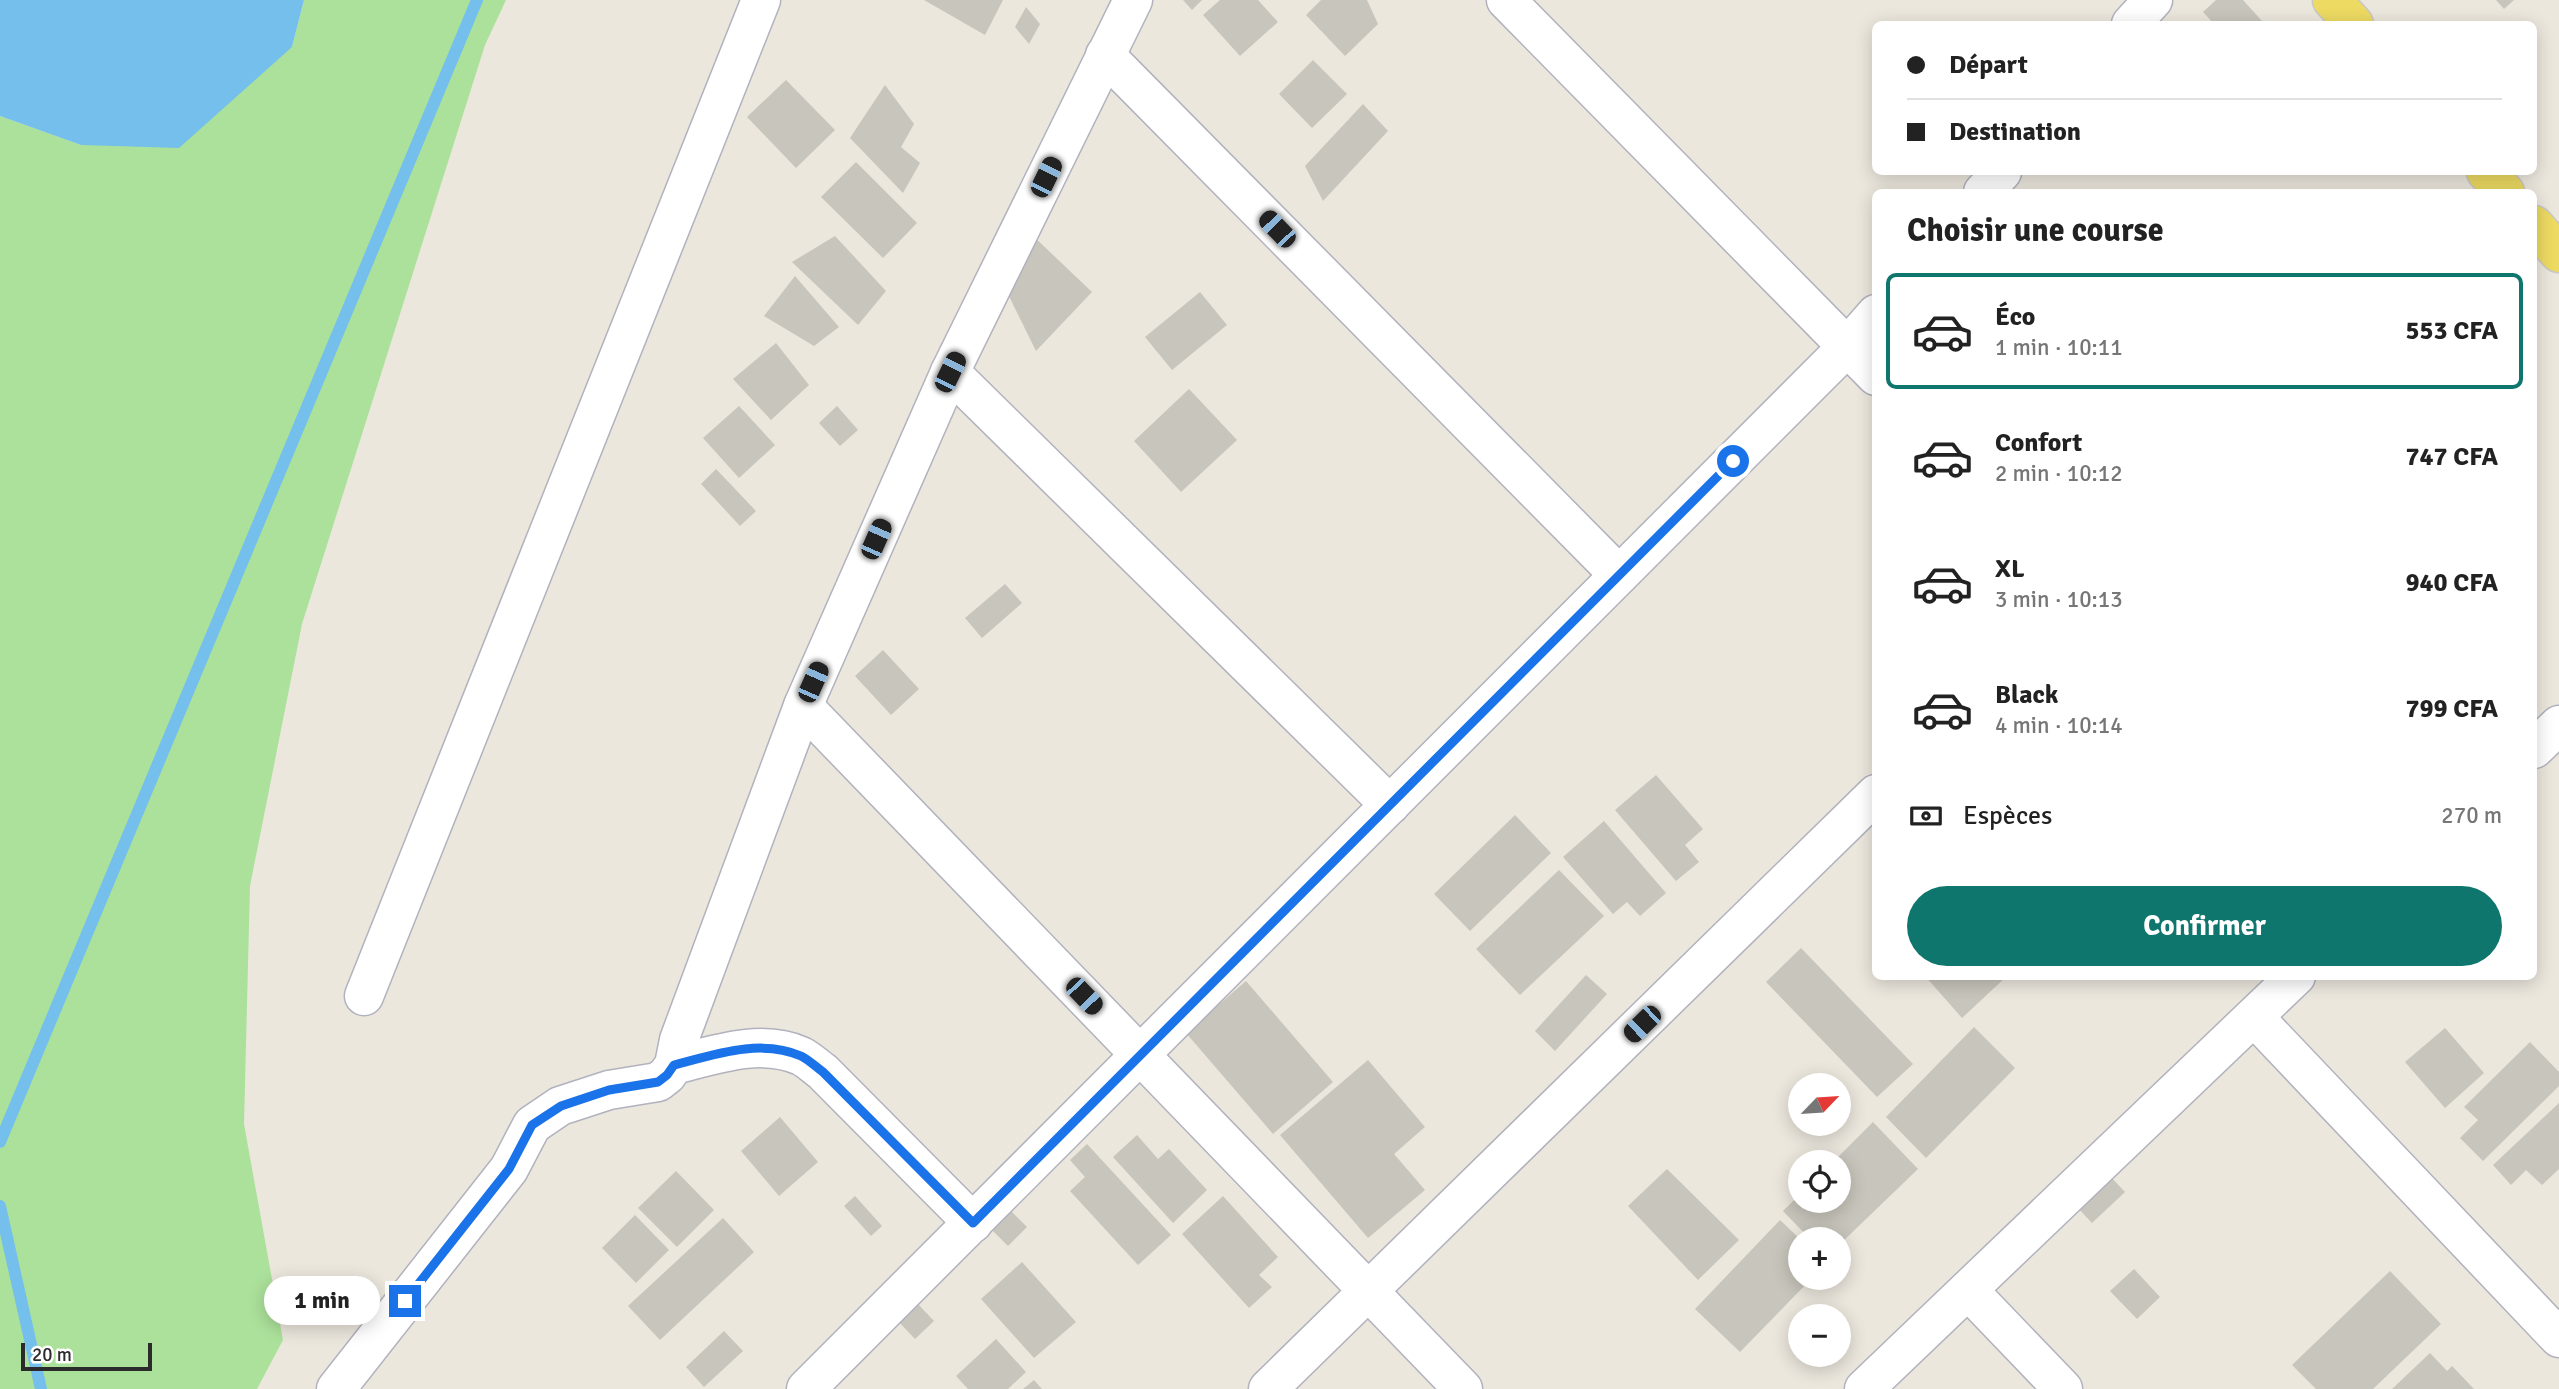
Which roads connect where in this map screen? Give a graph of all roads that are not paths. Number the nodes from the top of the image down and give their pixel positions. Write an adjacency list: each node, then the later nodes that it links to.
1 (761, 0): 24 (street)
2 (1133, 0): 8 (street)
3 (1506, 0): 14 (street)
4 (2153, 0): 6 (street)
5 (2332, 0): 7 (main road)
6 (2134, 21)
7 (2351, 21)
8 (1105, 55): 15 (street); 17 (street)
9 (1999, 175): 10 (street)
10 (1986, 189)
11 (2537, 228): 12 (main road)
12 (2559, 252)
13 (1872, 319): 14 (street)
14 (1847, 347): 16 (street); 17 (street)
15 (950, 372): 18 (street); 22 (street)
16 (1872, 372)
17 (1619, 575): 22 (street)
18 (803, 706): 26 (street); 27 (street)
19 (2559, 725): 20 (street)
20 (2537, 746)
21 (1872, 798): 30 (street)
22 (1390, 805): 26 (street)
23 (2292, 980): 25 (street)
24 (364, 996)
25 (2253, 1017): 29 (street); 31 (street)
26 (1140, 1054): 28 (street); 30 (street)
27 (674, 1065): 28 (street); 32 (street)
28 (973, 1223): 33 (street)
29 (1968, 1290): 36 (street); 37 (street)
30 (1369, 1292): 34 (street); 35 (street)
31 (2559, 1338)
32 (335, 1389)
33 (806, 1389)
34 (1268, 1389)
35 (1463, 1389)
36 (1864, 1389)
37 (2063, 1389)

